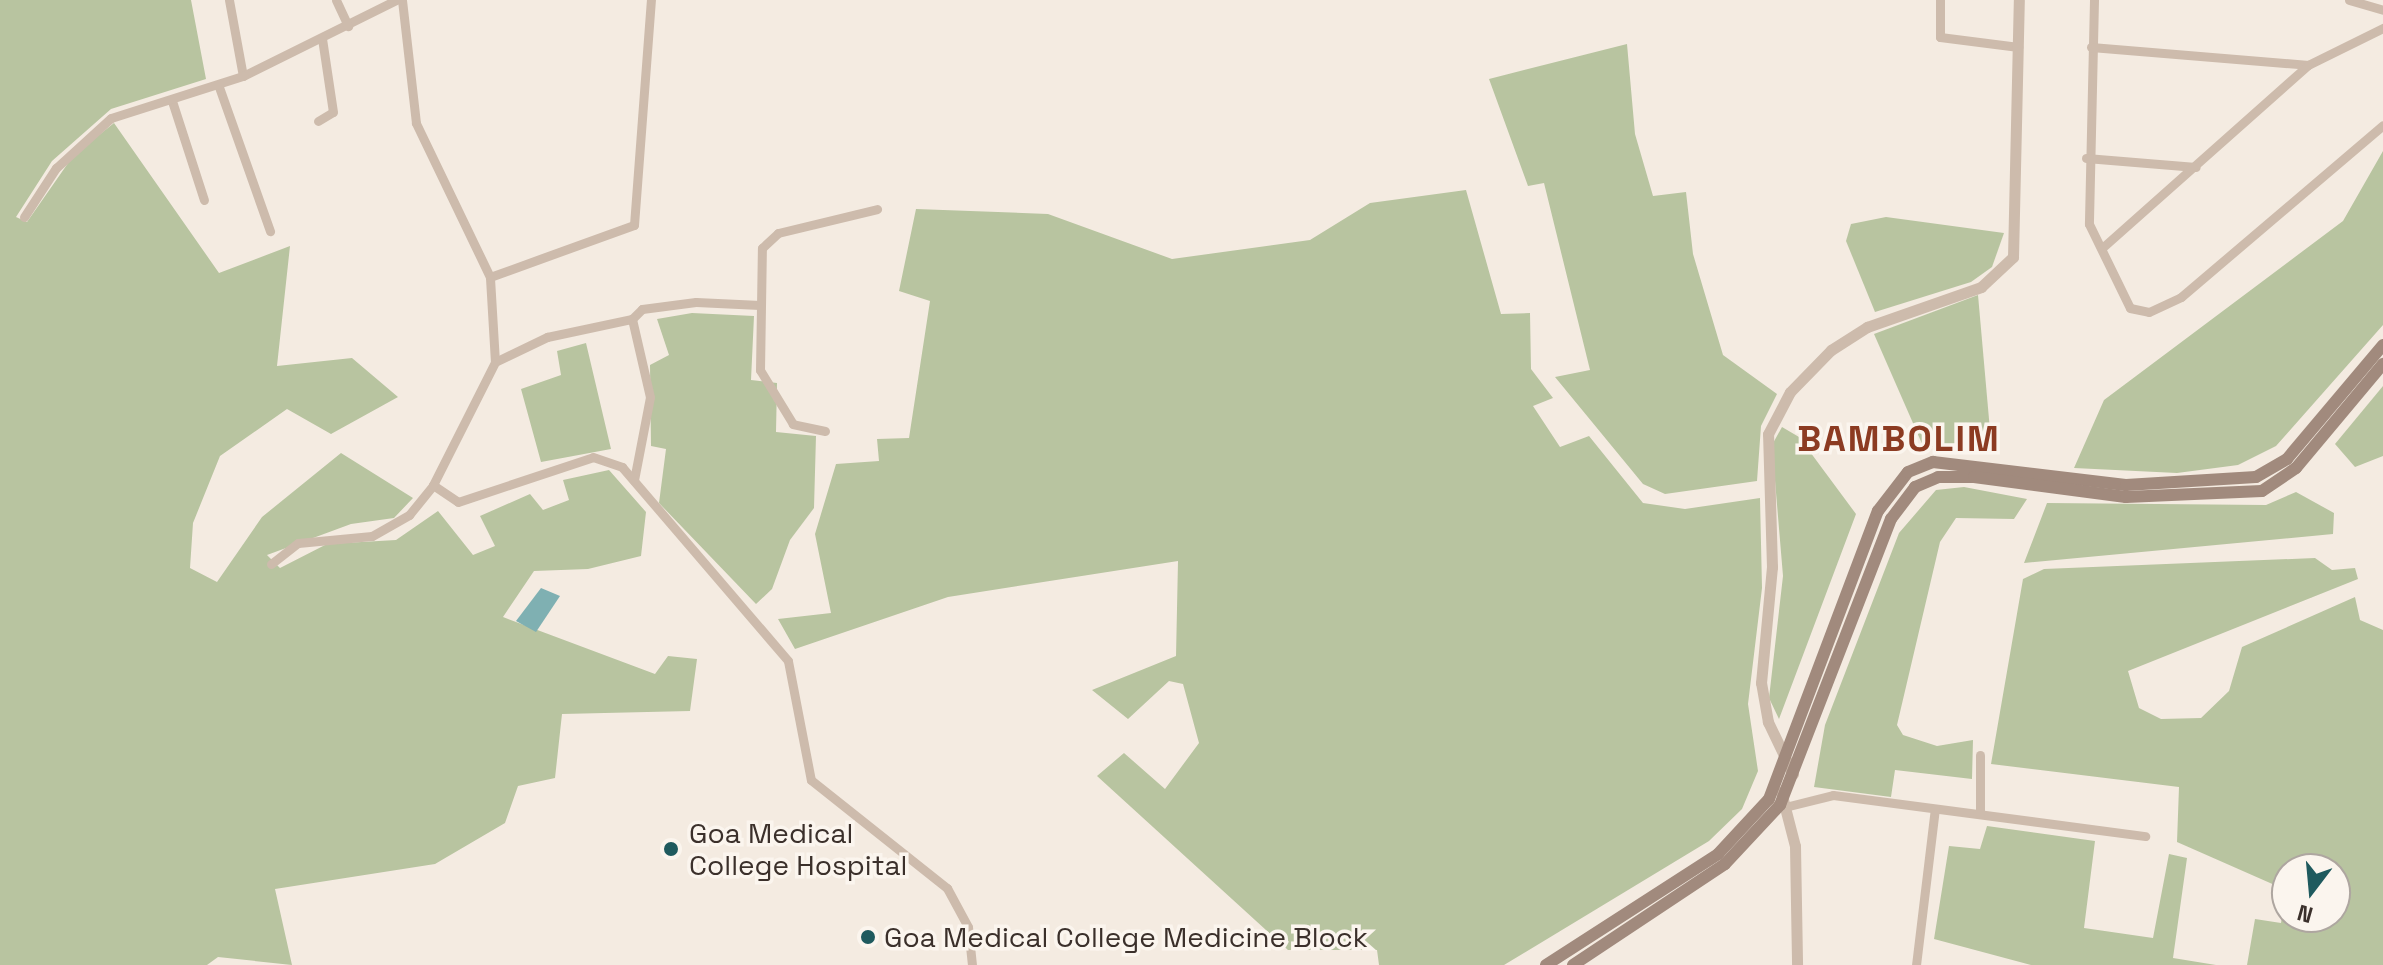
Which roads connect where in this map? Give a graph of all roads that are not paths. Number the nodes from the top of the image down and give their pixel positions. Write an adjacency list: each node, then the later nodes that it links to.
1 (229, 0): 16 (street)
2 (336, 0): 10 (street)
3 (399, 0): 10 (street); 28 (street)
4 (651, 0): 28 (street)
5 (1940, 0): 13 (street)
6 (2019, 0): 13 (street)
7 (2094, 0): 14 (street)
8 (2349, 0): 9 (street)
9 (2383, 10)
10 (348, 26): 12 (street)
11 (2383, 28): 15 (street)
12 (322, 38): 16 (street); 19 (street)
13 (2018, 47): 39 (street)
14 (2091, 47): 15 (street); 21 (street)
15 (2308, 65): 22 (street)
16 (243, 76): 17 (street)
17 (219, 87): 18 (street); 26 (street)
18 (172, 101): 23 (street); 25 (street)
19 (318, 121)
20 (2383, 125): 27 (street)
21 (2086, 158): 22 (street); 27 (street)
22 (2196, 167): 27 (street)
23 (204, 200)
24 (877, 209): 29 (street)
25 (24, 217)
26 (270, 231)
27 (2102, 248)
28 (490, 277): 32 (street)
29 (760, 305): 30 (street); 34 (street)
30 (632, 319): 32 (street); 35 (street)
31 (2383, 345): 39 (main road)
32 (495, 362): 36 (street)
33 (2383, 364): 40 (main road)
34 (825, 431)
35 (634, 480): 36 (street); 45 (street)
36 (433, 485): 37 (street)
37 (271, 564)
38 (1980, 755): 43 (street)
39 (1785, 760): 40 (street); 41 (main road)
40 (1793, 774): 41 (main road)
41 (1782, 796): 42 (street); 46 (main road); 47 (main road); 48 (street)
42 (1935, 809): 43 (street); 49 (street)
43 (1980, 814): 44 (street)
44 (2145, 836)
45 (972, 965)
46 (1546, 965)
47 (1573, 965)
48 (1797, 965)
49 (1916, 965)

